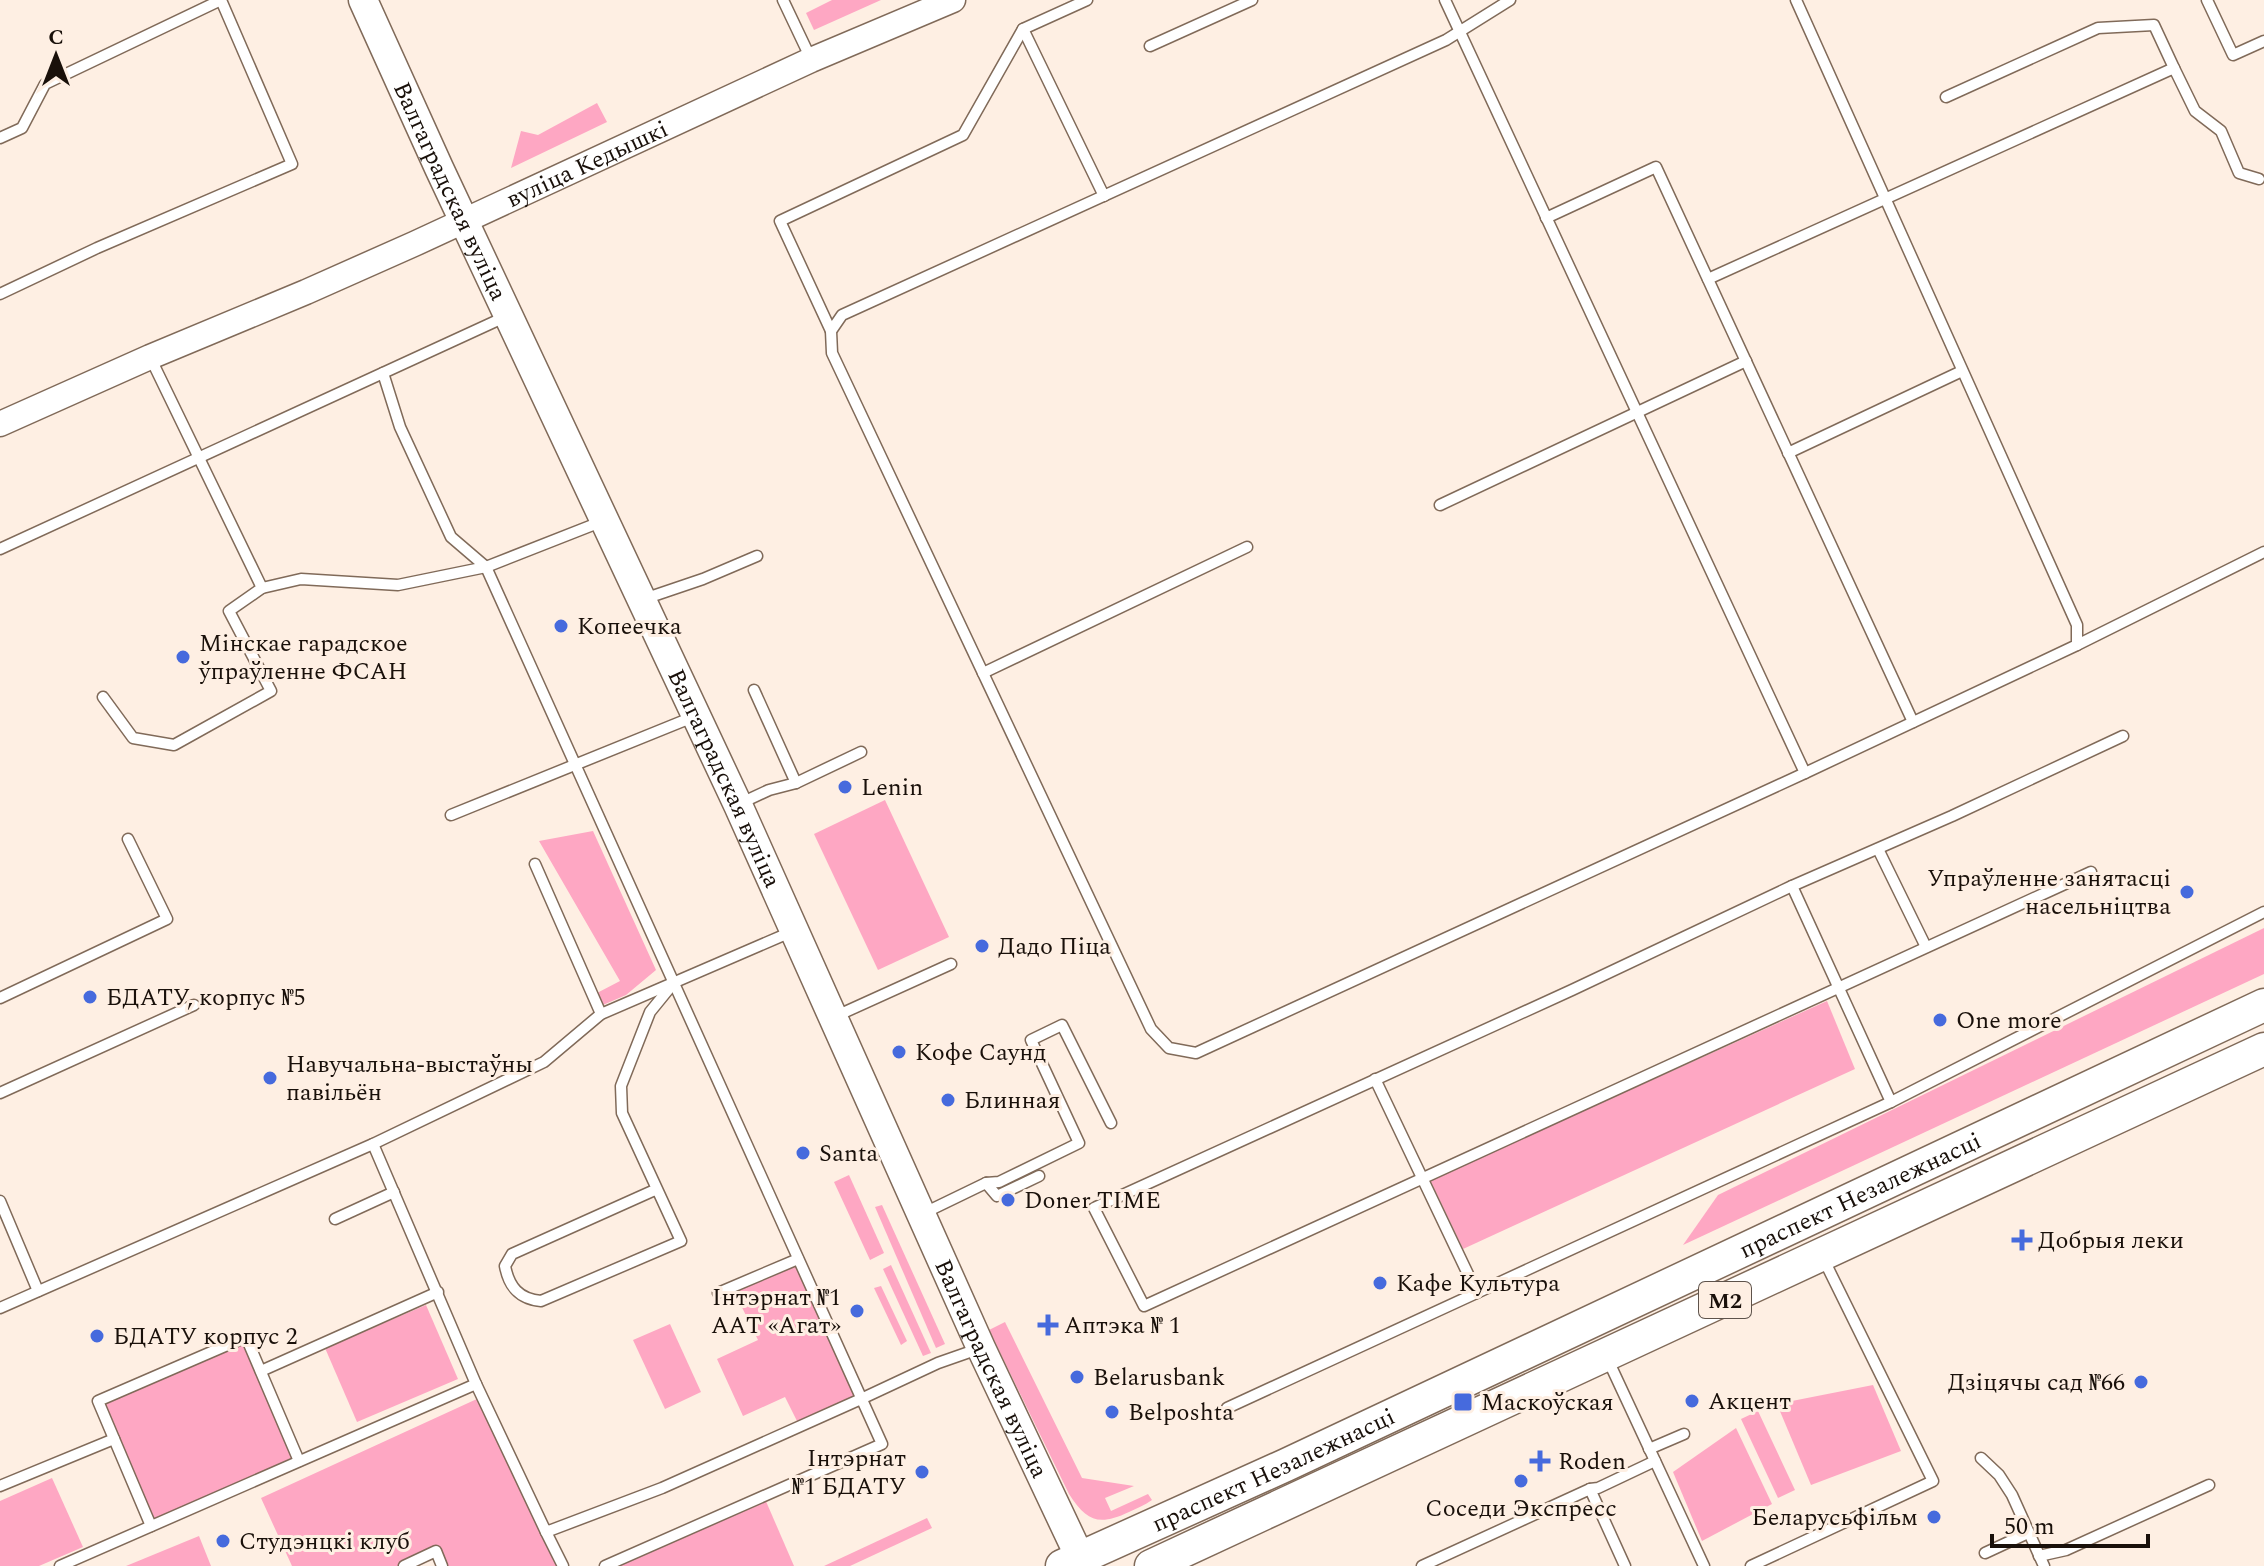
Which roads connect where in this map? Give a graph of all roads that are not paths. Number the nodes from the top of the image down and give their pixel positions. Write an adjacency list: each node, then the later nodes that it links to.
1 (363, 0): 22 (main road, Валгаградская вуліца)
2 (783, 0): 14 (lane)
3 (953, 0): 14 (street, вуліца Кедышкі)
4 (1087, 0): 10 (lane)
5 (1252, 0): 13 (lane)
6 (1445, 0): 11 (lane)
7 (1510, 0): 11 (lane)
8 (1796, 0): 20 (lane)
9 (2207, 0): 12 (lane)
10 (1023, 29): 19 (lane); 26 (lane)
11 (1459, 31): 19 (lane); 21 (lane)
12 (2264, 41)
13 (1150, 46)
14 (811, 60): 22 (street, вуліца Кедышкі)
15 (2174, 68): 16 (lane); 18 (lane); 20 (lane)
16 (1946, 97)
17 (0, 138): 24 (lane)
18 (2259, 179)
19 (1104, 196): 26 (lane)
20 (1885, 200): 23 (lane); 29 (lane)
21 (1546, 218): 23 (lane); 31 (lane)
22 (464, 221): 25 (main road, Валгаградская вуліца); 27 (street, вуліца Кедышкі)
23 (1708, 279): 28 (lane)
24 (0, 294)
25 (508, 316): 30 (lane); 36 (main road, Валгаградская вуліца)
26 (831, 331): 45 (lane)
27 (150, 357): 32 (street, вуліца Кедышкі); 34 (lane)
28 (1746, 361): 31 (lane); 33 (lane)
29 (1962, 371): 33 (lane); 44 (lane)
30 (383, 373): 34 (lane); 41 (lane)
31 (1636, 412): 35 (lane); 53 (lane)
32 (0, 424)
33 (1788, 453): 49 (lane)
34 (199, 458): 38 (lane); 42 (lane)
35 (1440, 505)
36 (604, 520): 41 (lane); 43 (main road, Валгаградская вуліца)
37 (1247, 547): 45 (lane)
38 (0, 549)
39 (2264, 552): 44 (lane)
40 (757, 556): 43 (lane)
41 (486, 567): 42 (lane); 52 (lane)
42 (262, 588): 47 (lane)
43 (642, 600): 48 (main road, Валгаградская вуліца)
44 (2077, 645): 49 (lane)
45 (983, 673): 53 (lane)
46 (754, 690): 54 (lane)
47 (103, 697)
48 (695, 716): 52 (lane); 55 (main road, Валгаградская вуліца)
49 (1913, 722): 53 (lane)
50 (2123, 736): 58 (lane)
51 (861, 752): 54 (lane)
52 (575, 765): 56 (lane); 66 (lane)
53 (1805, 773)
54 (796, 783): 55 (lane)
55 (738, 805): 63 (main road, Валгаградская вуліца)
56 (451, 815)
57 (128, 839): 68 (lane)
58 (1878, 849): 61 (lane); 64 (lane)
59 (535, 864): 71 (lane)
60 (2091, 872): 64 (lane)
61 (1792, 886): 67 (lane); 74 (lane)
62 (2264, 912): 76 (lane)
63 (793, 931): 66 (lane); 72 (main road, Валгаградская вуліца)
64 (1926, 947): 67 (lane)
65 (951, 964): 72 (lane)
66 (673, 983): 71 (lane); 82 (lane); 89 (lane)
67 (1838, 987): 76 (lane); 80 (lane)
68 (0, 998)
69 (194, 1005): 75 (lane)
70 (2264, 1005): 115 (main road, праспект Незалежнасці / М2)
71 (601, 1014): 78 (lane)
72 (832, 1018): 85 (main road, Валгаградская вуліца)
73 (2264, 1049): 88 (main road, праспект Незалежнасці / М2)
74 (1375, 1079): 80 (lane); 80 (lane)
75 (0, 1093)
76 (1891, 1102): 93 (lane)
77 (1111, 1123): 81 (lane)
78 (373, 1144): 83 (lane); 90 (lane)
79 (1039, 1176): 81 (lane)
80 (1421, 1178): 93 (lane)
81 (986, 1183): 85 (lane)
82 (657, 1189): 82 (lane)
83 (394, 1192): 86 (lane); 91 (lane)
84 (0, 1201): 87 (lane)
85 (921, 1214): 95 (main road, Валгаградская вуліца)
86 (335, 1219)
87 (5, 1228): 90 (lane)
88 (1821, 1255): 96 (main road, праспект Незалежнасці / М2); 125 (lane)
89 (798, 1259): 92 (lane); 99 (lane)
90 (38, 1291): 94 (lane)
91 (438, 1292): 97 (lane); 98 (lane)
92 (718, 1293)
93 (1477, 1293): 100 (lane)
94 (0, 1308)
95 (981, 1348): 99 (lane); 115 (main road, Валгаградская вуліца)
96 (1605, 1354): 103 (lane); 121 (main road, праспект Незалежнасці / М2)
97 (261, 1371): 102 (lane); 105 (lane)
98 (476, 1384): 105 (lane); 111 (lane)
99 (861, 1399): 111 (lane); 120 (lane)
100 (1227, 1408)
101 (1684, 1434): 103 (lane)
102 (114, 1439): 108 (lane); 110 (lane)
103 (1649, 1449): 106 (lane)
104 (1981, 1458): 112 (lane)
105 (299, 1461): 110 (lane)
106 (1655, 1461): 109 (lane); 124 (lane)
107 (2209, 1485): 114 (lane)
108 (0, 1486)
109 (1590, 1489): 122 (lane); 123 (lane)
110 (151, 1526): 116 (lane)
111 (546, 1532): 119 (lane)
112 (2028, 1533): 113 (lane); 114 (lane)
113 (1985, 1553)
114 (2042, 1561)
115 (1075, 1563)
116 (60, 1566)
117 (404, 1566): 118 (lane)
118 (442, 1566)
119 (563, 1566)
120 (605, 1566)
121 (1151, 1566)
122 (1422, 1566)
123 (1625, 1566)
124 (1704, 1566)
125 (1751, 1566)

